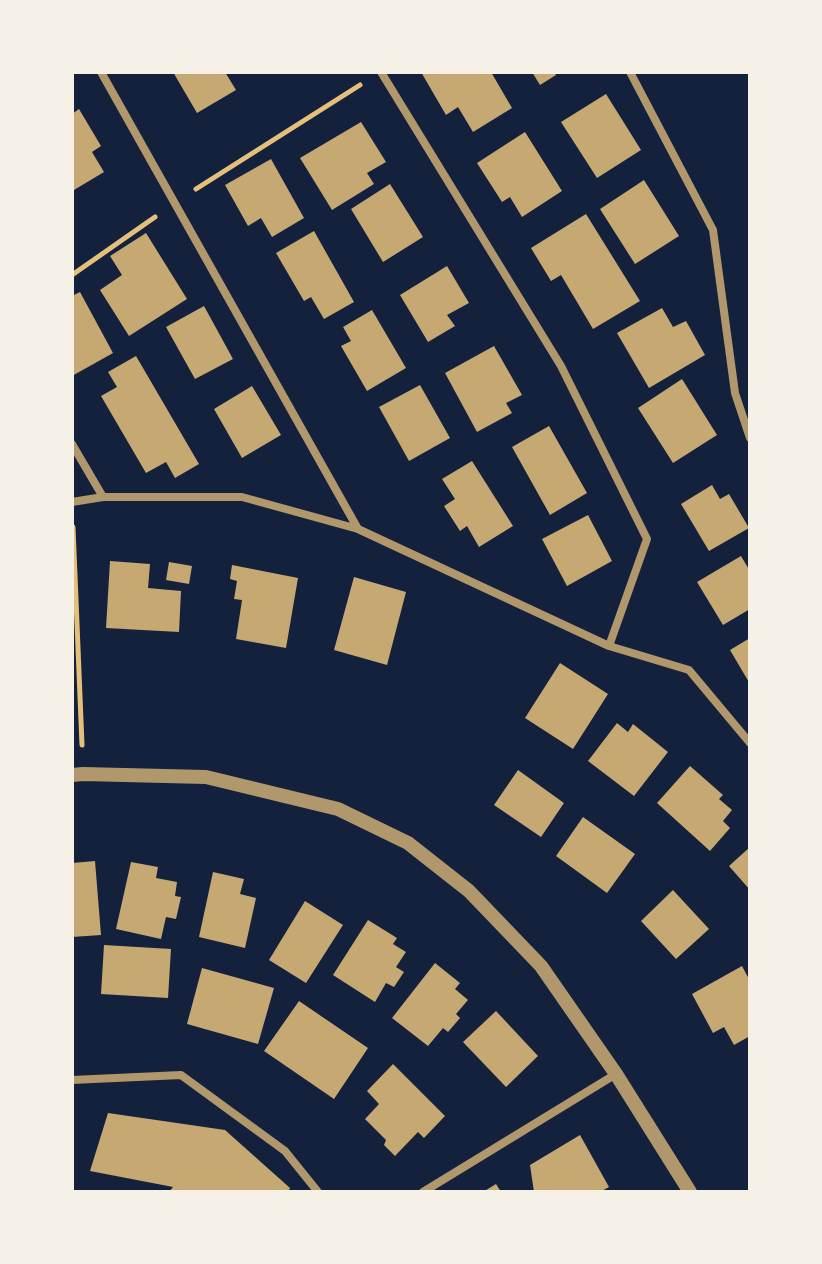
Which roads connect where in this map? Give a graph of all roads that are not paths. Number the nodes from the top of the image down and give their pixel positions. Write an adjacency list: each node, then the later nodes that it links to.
1 (101, 72): 8 (street)
2 (381, 72): 9 (street)
3 (630, 72): 4 (street)
4 (750, 438)
5 (72, 444): 6 (street)
6 (103, 497): 7 (street); 8 (street)
7 (72, 502)
8 (358, 529): 9 (street)
9 (609, 646): 10 (street)
10 (750, 743)
11 (78, 774): 12 (street)
12 (616, 1074): 15 (street); 16 (street)
13 (72, 1080): 14 (street)
14 (318, 1192)
15 (423, 1192)
16 (690, 1192)

